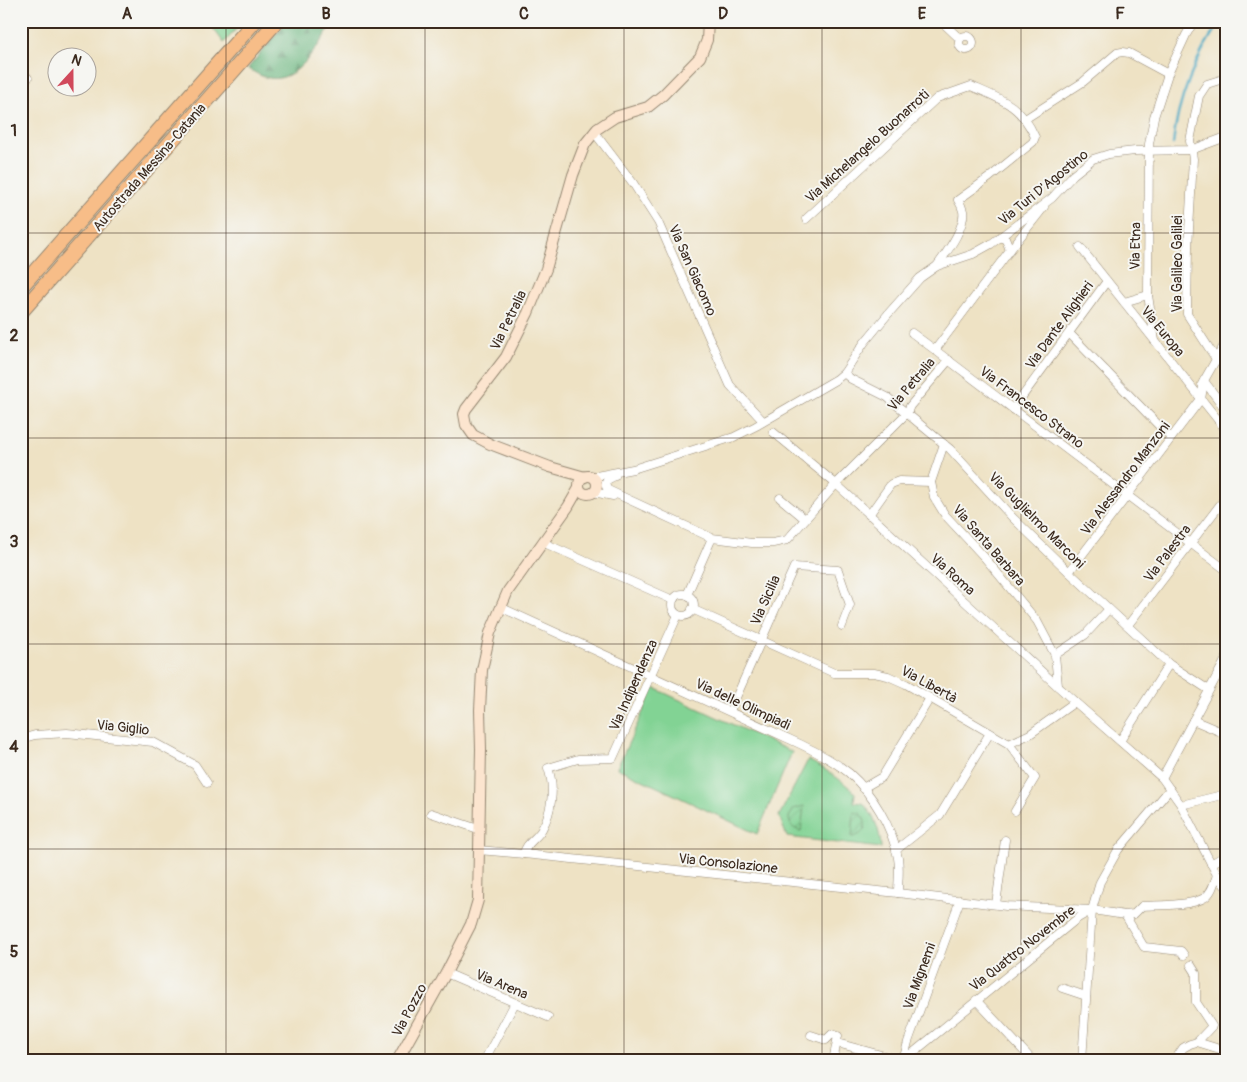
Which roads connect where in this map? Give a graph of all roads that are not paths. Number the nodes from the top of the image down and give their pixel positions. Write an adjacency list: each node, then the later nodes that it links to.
1 (255, 21): 23 (highway, Autostrada Messina-Catania)
2 (277, 21): 26 (highway, Autostrada Messina-Catania)
3 (708, 21): 12 (street)
4 (941, 21): 6 (street)
5 (1194, 21): 8 (street, Via Etna)
6 (960, 39)
7 (21, 71): 10 (street)
8 (1168, 74): 11 (street); 14 (street, Via Etna)
9 (1226, 78): 15 (street, Via Galileo Galilei)
10 (21, 85)
11 (1025, 119): 17 (street, Via Michelangelo Buonarroti); 21 (street, Via Michelangelo Buonarroti)
12 (596, 130): 44 (street, Via San Giacomo); 50 (street, Via Petralia)
13 (1226, 137): 15 (street, Via Turi D'Agostino)
14 (1150, 150): 15 (street, Via Turi D'Agostino); 16 (street, Via Turi D'Agostino); 24 (street, Via Etna)
15 (1190, 150): 34 (street, Via Galileo Galilei)
16 (1052, 198): 18 (street, Via Turi D'Agostino); 20 (street)
17 (806, 219)
18 (1000, 237): 20 (street); 21 (street, Via Turi D'Agostino)
19 (1080, 247): 22 (street, Via Europa)
20 (1010, 250): 33 (street)
21 (937, 266): 37 (street, Via Turi D'Agostino)
22 (1107, 281): 25 (street, Via Europa); 30 (street, Via Dante Alighieri)
23 (21, 287)
24 (1148, 294): 25 (street); 27 (street, Via Etna)
25 (1124, 302): 28 (street, Via Europa)
26 (21, 312)
27 (1152, 322): 28 (street); 31 (street, Via Etna)
28 (1142, 324): 31 (street, Via Europa)
29 (912, 333): 33 (street, Via Francesco Strano)
30 (1069, 333): 41 (street, Via Dante Alighieri); 47 (street)
31 (1155, 342): 39 (street, Via Europa)
32 (1226, 342): 34 (street)
33 (935, 350): 35 (street, Via Francesco Strano)
34 (1216, 359): 36 (street); 38 (street)
35 (949, 360): 41 (street, Via Francesco Strano); 43 (street, Via Petralia)
36 (1226, 364)
37 (844, 373): 43 (street, Via Guglielmo Marconi); 44 (street, Via Turi D'Agostino)
38 (1204, 382): 39 (street); 40 (street); 42 (street)
39 (1194, 390): 40 (street, Via Europa)
40 (1201, 399): 45 (street, Via Europa); 47 (street, Via Alessandro Manzoni)
41 (1013, 409): 54 (street, Via Francesco Strano)
42 (1226, 410)
43 (906, 413): 48 (street, Via Guglielmo Marconi); 52 (street, Via Petralia)
44 (762, 421): 49 (street, Via Turi D'Agostino)
45 (1226, 430)
46 (773, 432): 52 (street, Via Roma)
47 (1171, 438): 54 (street, Via Alessandro Manzoni)
48 (944, 444): 51 (street); 65 (street, Via Guglielmo Marconi)
49 (634, 468): 50 (street); 57 (street)
50 (584, 482): 53 (street); 53 (street); 58 (street, Via Pozzo)
51 (931, 482): 59 (street); 75 (street, Via Santa Barbara)
52 (836, 484): 59 (street, Via Roma); 60 (street, Via Petralia)
53 (592, 492): 57 (street); 58 (street)
54 (1128, 495): 63 (street, Via Francesco Strano); 65 (street, Via Alessandro Manzoni)
55 (1226, 497): 63 (street, Via Palestra)
56 (780, 498): 60 (street)
57 (624, 499): 61 (street, Via Petralia)
58 (568, 507): 62 (street, Via Pozzo)
59 (869, 515): 79 (street, Via Roma)
60 (805, 519): 61 (street, Via Petralia)
61 (712, 538): 66 (street)
62 (542, 542): 67 (street); 68 (street, Via Pozzo)
63 (1190, 543): 64 (street, Via Francesco Strano); 72 (street, Via Palestra)
64 (1226, 570)
65 (1069, 572): 69 (street, Via Guglielmo Marconi)
66 (688, 592): 67 (street); 70 (street)
67 (669, 599): 71 (street)
68 (500, 607): 78 (street, Via delle Olimpiadi); 98 (street, Via Pozzo)
69 (1109, 609): 72 (street, Via Guglielmo Marconi); 75 (street)
70 (696, 611): 71 (street); 74 (street, Via Libertà)
71 (677, 618): 78 (street, Via Indipendenza)
72 (1128, 625): 77 (street, Via Guglielmo Marconi)
73 (842, 626): 74 (street, Via Sicilia)
74 (761, 640): 81 (street, Via Libertà); 83 (street, Via Sicilia)
75 (1055, 655): 79 (street)
76 (1225, 660): 80 (street)
77 (1169, 664): 80 (street, Via Guglielmo Marconi); 88 (street)
78 (651, 675): 83 (street, Via delle Olimpiadi); 102 (street, Via Indipendenza)
79 (1058, 686): 82 (street, Via Roma)
80 (1209, 690): 84 (street)
81 (930, 698): 85 (street, Via Libertà); 92 (street)
82 (1076, 702): 88 (street, Via Roma); 89 (street)
83 (730, 711): 92 (street, Via delle Olimpiadi)
84 (1196, 721): 86 (street); 90 (street)
85 (990, 733): 89 (street, Via Libertà); 101 (street)
86 (1226, 734)
87 (21, 739): 91 (street, Via Giglio)
88 (1118, 739): 90 (street, Via Roma)
89 (1010, 744): 96 (street, Via Libertà)
90 (1162, 778): 93 (street, Via Roma)
91 (207, 783)
92 (863, 788): 101 (street, Via delle Olimpiadi)
93 (1170, 789): 95 (street, Via Roma); 110 (street, Via Quattro Novembre)
94 (1226, 794): 95 (street)
95 (1181, 805): 104 (street, Via Roma)
96 (1015, 811)
97 (431, 814): 98 (street)
98 (478, 829): 100 (street, Via Pozzo)
99 (1005, 840): 109 (street)
100 (478, 850): 102 (street, Via Consolazione); 114 (street, Via Pozzo)
101 (896, 850): 107 (street, Via delle Olimpiadi)
102 (524, 854): 107 (street, Via Consolazione)
103 (1226, 855): 104 (street)
104 (1211, 864): 105 (street, Via Roma)
105 (1217, 874): 106 (street, Via Roma); 111 (street)
106 (1226, 887)
107 (898, 893): 108 (street, Via Consolazione)
108 (960, 900): 109 (street, Via Consolazione); 128 (street, Via Mignemi)
109 (996, 904): 110 (street, Via Consolazione)
110 (1092, 910): 111 (street, Via Consolazione); 116 (street); 117 (street, Via Quattro Novembre)
111 (1125, 915): 112 (street)
112 (1182, 953)
113 (1191, 966): 121 (street)
114 (446, 972): 118 (street, Via Arena); 125 (street, Via Pozzo)
115 (1062, 988): 116 (street)
116 (1086, 996): 129 (street)
117 (976, 1000): 124 (street); 128 (street, Via Quattro Novembre)
118 (515, 1003): 119 (street, Via Arena); 126 (street)
119 (548, 1017)
120 (811, 1035): 122 (street)
121 (1197, 1042): 123 (street); 130 (street)
122 (837, 1043): 127 (street); 128 (street)
123 (1226, 1051)
124 (1032, 1060)
125 (397, 1061)
126 (484, 1061)
127 (833, 1061)
128 (903, 1061)
129 (1082, 1061)
130 (1174, 1061)

